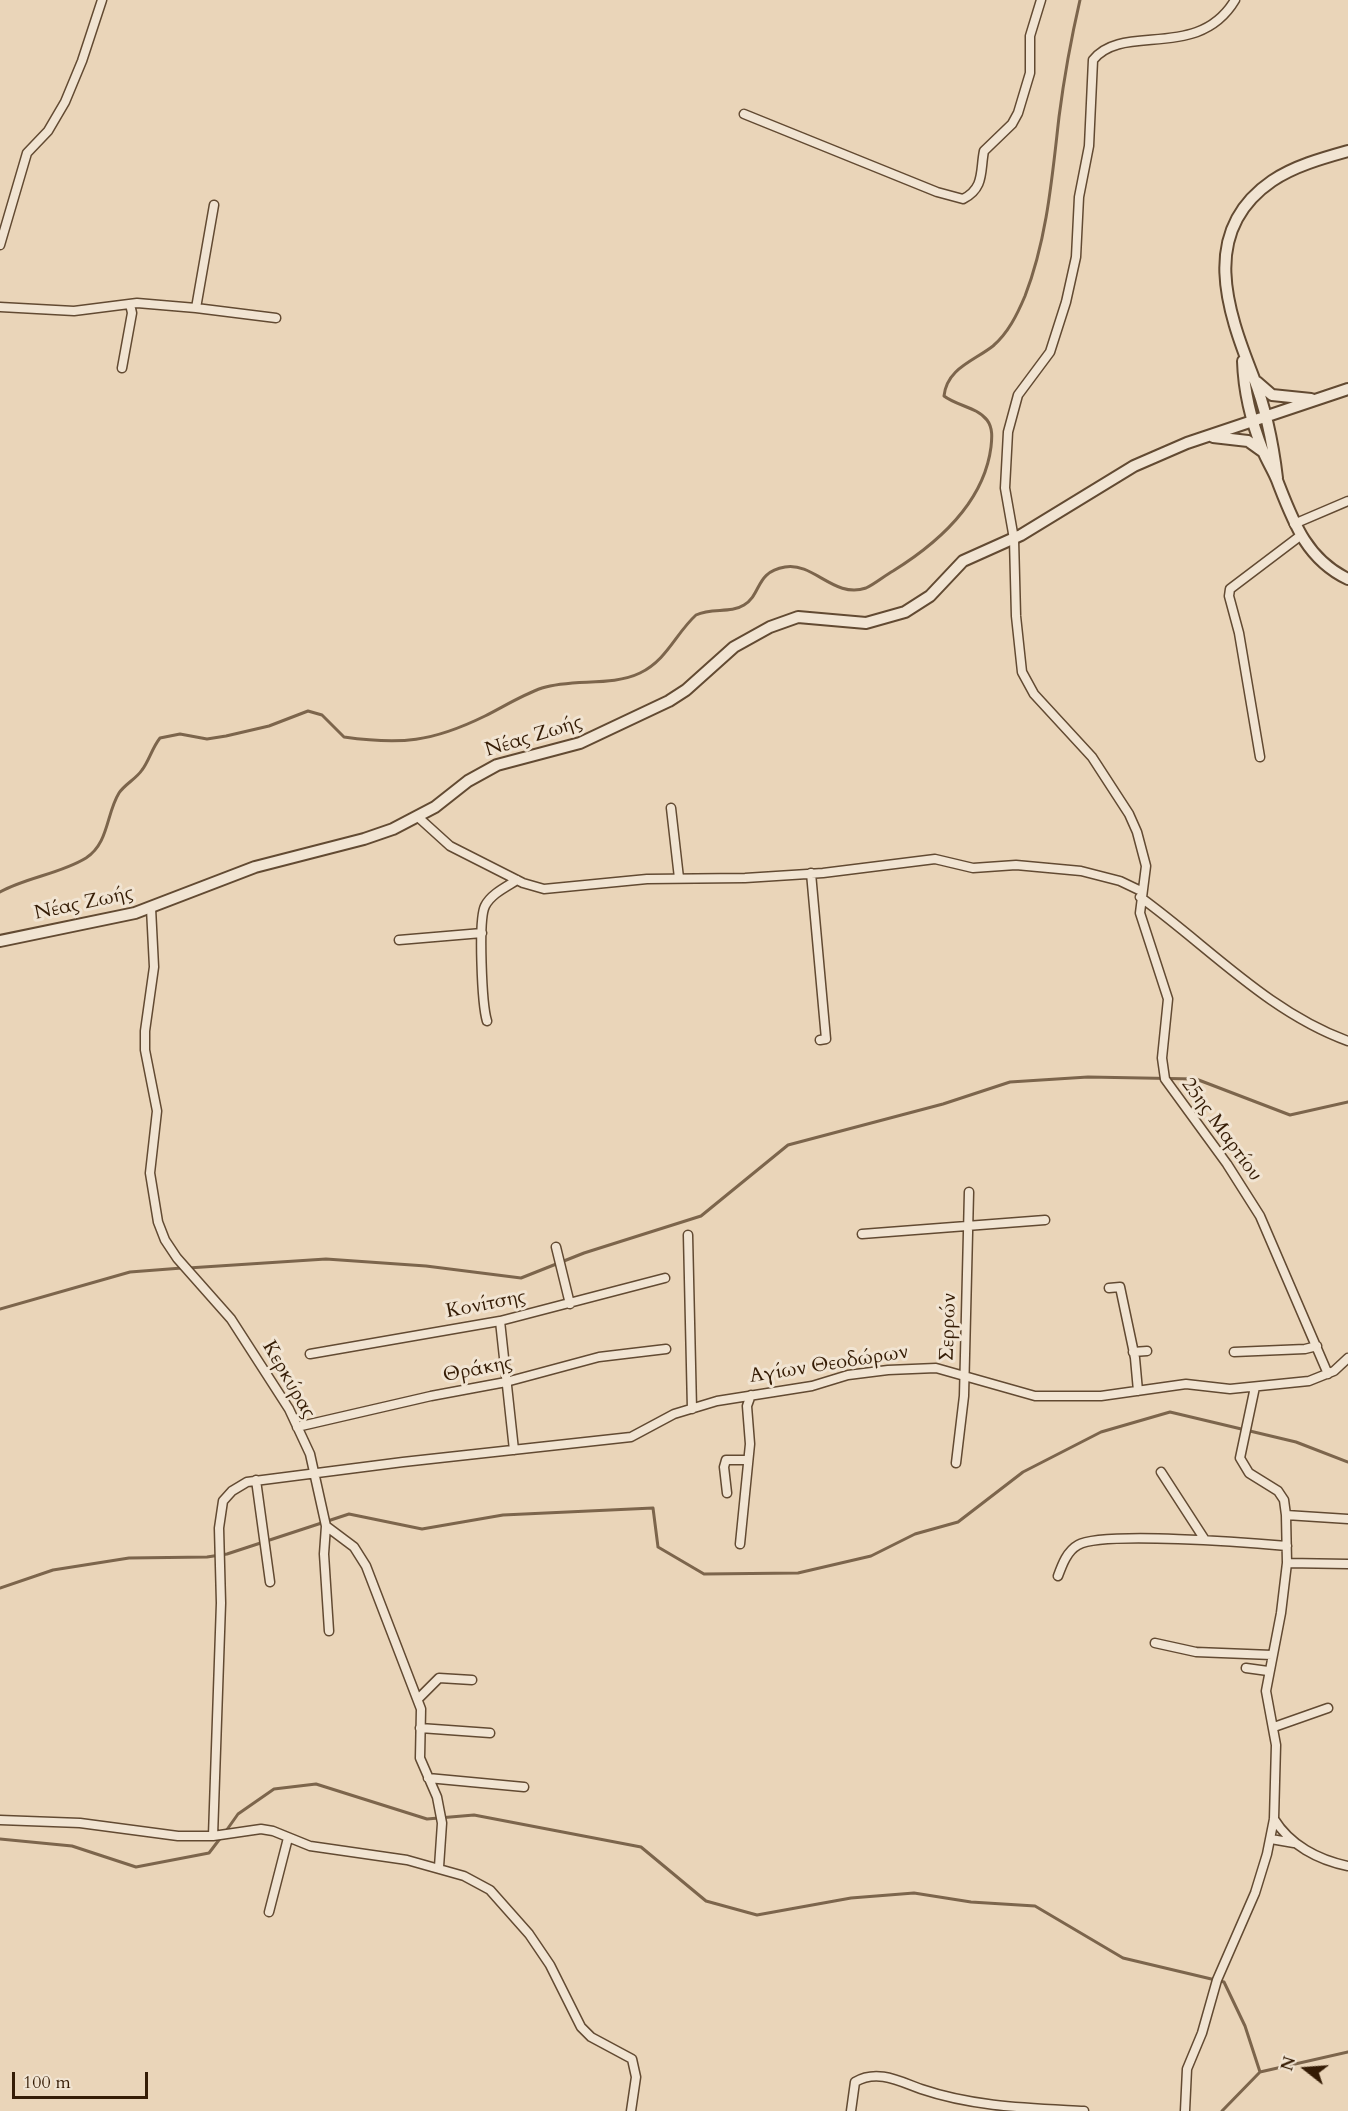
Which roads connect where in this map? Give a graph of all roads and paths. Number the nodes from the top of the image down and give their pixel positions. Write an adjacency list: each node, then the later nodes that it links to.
1 (102, 0): 7 (street)
2 (1041, 0): 4 (street)
3 (1235, 0): 25 (street, 25ης Μαρτίου)
4 (744, 114)
5 (1348, 151): 12 (street)
6 (213, 205): 10 (street)
7 (0, 244)
8 (130, 304): 9 (street); 10 (street); 13 (street)
9 (0, 307)
10 (196, 308): 11 (street)
11 (276, 318)
12 (1242, 355): 14 (street); 18 (street)
13 (122, 368)
14 (1253, 376): 16 (street); 17 (street)
15 (1348, 389): 16 (street, Νέας Ζωής)
16 (1317, 399): 17 (street, Νέας Ζωής)
17 (1265, 417): 18 (street, Νέας Ζωής); 21 (street)
18 (1252, 421): 19 (street, Νέας Ζωής); 20 (street)
19 (1207, 436): 20 (street); 25 (street, Νέας Ζωής)
20 (1263, 452): 21 (street)
21 (1277, 478): 23 (street)
22 (1348, 501): 23 (street)
23 (1294, 524): 24 (street)
24 (1300, 536): 26 (street); 27 (street)
25 (1014, 539): 29 (street, Νέας Ζωής); 33 (street, 25ης Μαρτίου)
26 (1348, 579)
27 (1260, 758)
28 (671, 808): 31 (street)
29 (418, 817): 32 (street); 34 (street, Νέας Ζωής)
30 (811, 873): 31 (street); 33 (street); 39 (street)
31 (679, 878): 32 (street)
32 (517, 880): 35 (street)
33 (1141, 894): 40 (street); 51 (street, 25ης Μαρτίου)
34 (151, 908): 37 (street, Νέας Ζωής); 65 (street, Κερκύρας)
35 (482, 933): 36 (street); 38 (street)
36 (399, 940)
37 (0, 941)
38 (488, 1021)
39 (820, 1040)
40 (1348, 1041)
41 (969, 1192): 43 (street, Σερρών)
42 (1045, 1220): 43 (street)
43 (968, 1227): 44 (street); 59 (street, Σερρών)
44 (862, 1234)
45 (688, 1235): 64 (street)
46 (556, 1247): 49 (street)
47 (665, 1278): 49 (street, Κονίτσης)
48 (1109, 1288): 54 (street)
49 (570, 1304): 50 (street, Κονίτσης)
50 (500, 1321): 56 (street, Κονίτσης); 60 (street)
51 (1317, 1346): 55 (street); 58 (street, 25ης Μαρτίου)
52 (666, 1349): 60 (street, Θράκης)
53 (1148, 1351): 54 (street)
54 (1133, 1352): 62 (street)
55 (1234, 1352)
56 (310, 1353)
57 (1348, 1358): 58 (street, Αγίων Θεοδώρων)
58 (1328, 1374): 61 (street, Αγίων Θεοδώρων)
59 (964, 1376): 62 (street, Αγίων Θεοδώρων); 63 (street, Αγίων Θεοδώρων); 68 (street, Σερρών)
60 (506, 1382): 65 (street, Θράκης); 66 (street)
61 (1255, 1387): 62 (street, Αγίων Θεοδώρων); 73 (street)
62 (1138, 1391)
63 (751, 1395): 64 (street, Αγίων Θεοδώρων); 67 (street)
64 (692, 1409): 66 (street, Αγίων Θεοδώρων)
65 (297, 1427): 70 (street, Κερκύρας)
66 (514, 1450): 70 (street, Αγίων Θεοδώρων)
67 (747, 1460): 72 (street); 77 (street)
68 (956, 1463)
69 (1161, 1472): 76 (street)
70 (314, 1475): 71 (street, Αγίων Θεοδώρων); 75 (street, Κερκύρας)
71 (256, 1480): 82 (street); 98 (street)
72 (727, 1493)
73 (1286, 1515): 74 (street); 78 (street)
74 (1348, 1519)
75 (326, 1526): 83 (street, Κερκύρας); 89 (street)
76 (1205, 1540): 78 (street); 81 (street)
77 (740, 1544)
78 (1287, 1546): 79 (street)
79 (1287, 1563): 80 (street); 85 (street)
80 (1348, 1564)
81 (1058, 1576)
82 (270, 1582)
83 (329, 1631)
84 (1155, 1643): 85 (street)
85 (1272, 1655): 87 (street)
86 (1246, 1668): 87 (street)
87 (1268, 1671): 91 (street)
88 (472, 1680): 89 (street)
89 (418, 1700): 92 (street)
90 (1328, 1708): 91 (street)
91 (1274, 1727): 96 (street)
92 (420, 1728): 93 (street); 94 (street)
93 (490, 1733)
94 (428, 1778): 95 (street); 103 (street)
95 (524, 1787)
96 (1274, 1819): 100 (street); 101 (street)
97 (0, 1820): 98 (street)
98 (213, 1836): 99 (street)
99 (288, 1838): 103 (street); 104 (street)
100 (1271, 1839): 101 (street); 108 (street)
101 (1294, 1843): 102 (street)
102 (1348, 1866)
103 (440, 1867): 105 (street)
104 (269, 1912)
105 (631, 2111)
106 (851, 2111): 107 (street)
107 (1084, 2111)
108 (1185, 2111)

